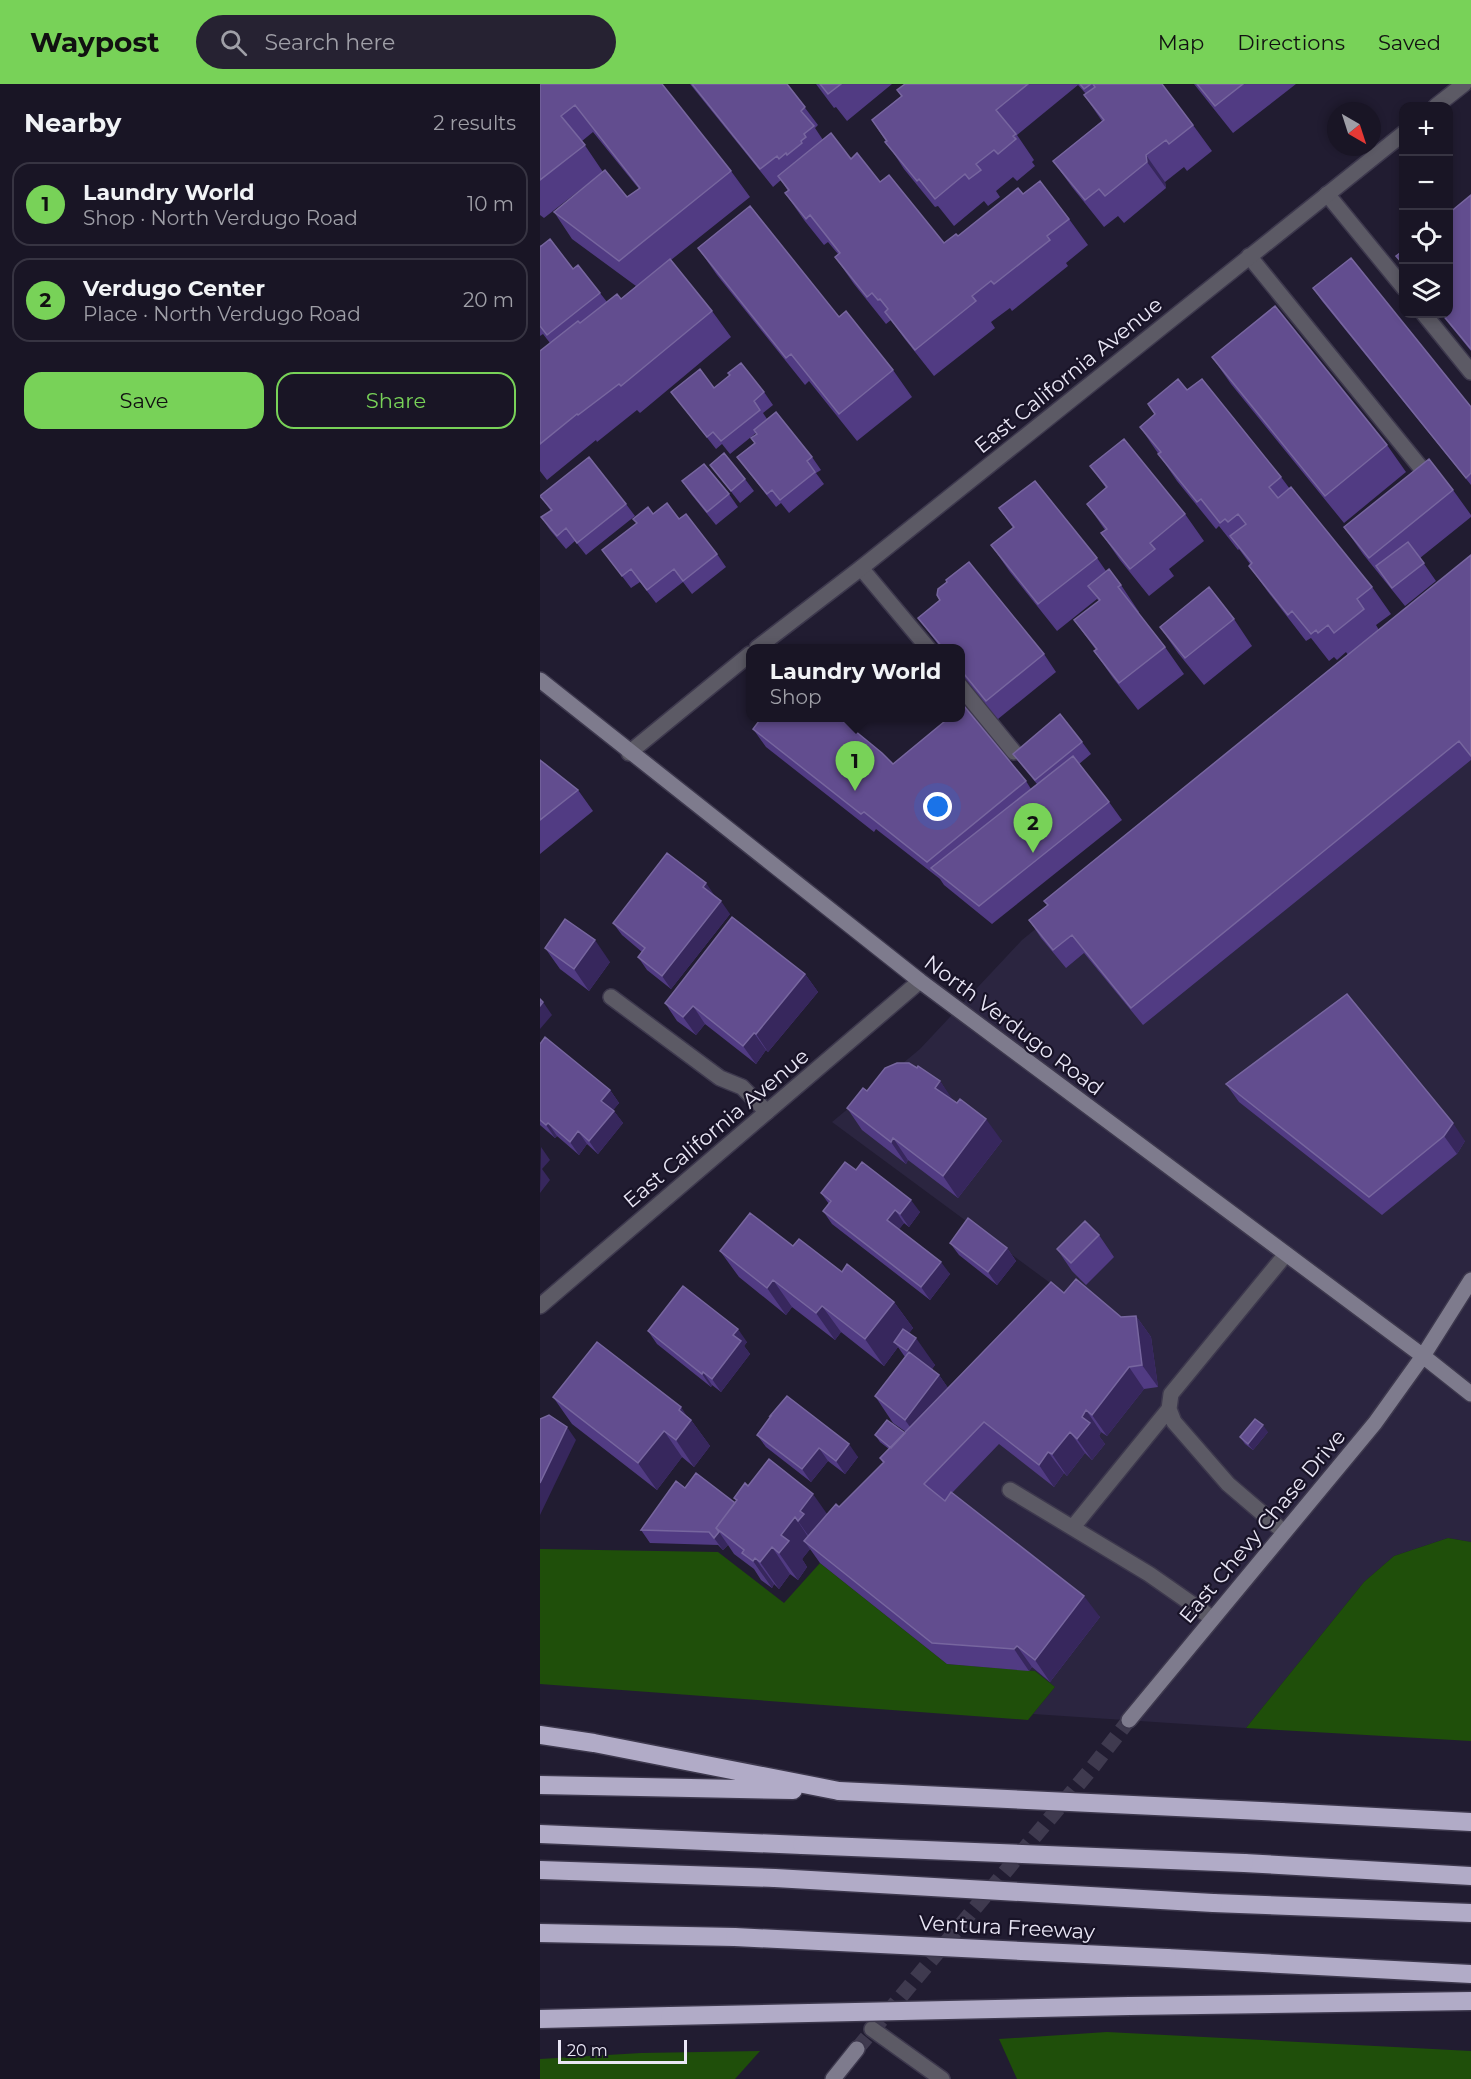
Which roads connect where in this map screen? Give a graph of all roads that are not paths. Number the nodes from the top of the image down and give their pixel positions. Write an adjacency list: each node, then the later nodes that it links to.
1 (1464, 84): 2 (street)
2 (1441, 102)
3 (1399, 137): 4 (street, East California Avenue)
4 (1327, 194): 5 (street, East California Avenue); 6 (street)
5 (1249, 256): 9 (street); 10 (street, East California Avenue)
6 (1399, 282)
7 (1427, 318): 8 (street)
8 (1471, 372)
9 (1430, 479)
10 (861, 568): 11 (street, East California Avenue); 12 (street)
11 (762, 644)
12 (925, 644)
13 (746, 657): 17 (street)
14 (540, 680): 17 (main road, North Verdugo Road)
15 (965, 692): 16 (street)
16 (1014, 752)
17 (629, 753): 18 (main road, North Verdugo Road)
18 (920, 981): 20 (street, East California Avenue); 21 (main road, North Verdugo Road)
19 (611, 997): 20 (street)
20 (767, 1112): 23 (street, East California Avenue)
21 (1286, 1254): 24 (main road, North Verdugo Road); 26 (street)
22 (1471, 1280): 24 (main road, East Chevy Chase Drive)
23 (540, 1306)
24 (1423, 1356): 25 (main road, North Verdugo Road); 29 (main road, East Chevy Chase Drive)
25 (1471, 1394)
26 (1169, 1409): 28 (street); 29 (street)
27 (1010, 1490): 28 (street)
28 (1072, 1527): 30 (street)
29 (1284, 1532): 30 (main road, East Chevy Chase Drive)
30 (1212, 1618): 31 (main road, East Chevy Chase Drive)
31 (1129, 1720)
32 (540, 1735): 34 (highway)
33 (540, 1785): 34 (highway)
34 (839, 1791): 35 (highway, bridge)
35 (1471, 1822)
36 (540, 1834): 38 (highway, bridge)
37 (540, 1870): 39 (highway, bridge)
38 (1471, 1876)
39 (1471, 1913)
40 (540, 1933): 41 (highway, Ventura Freeway, bridge)
41 (1471, 1974)
42 (1471, 2001): 43 (highway, bridge)
43 (540, 2019)
44 (872, 2029): 47 (street)
45 (857, 2049): 46 (main road)
46 (833, 2079)
47 (942, 2079)

